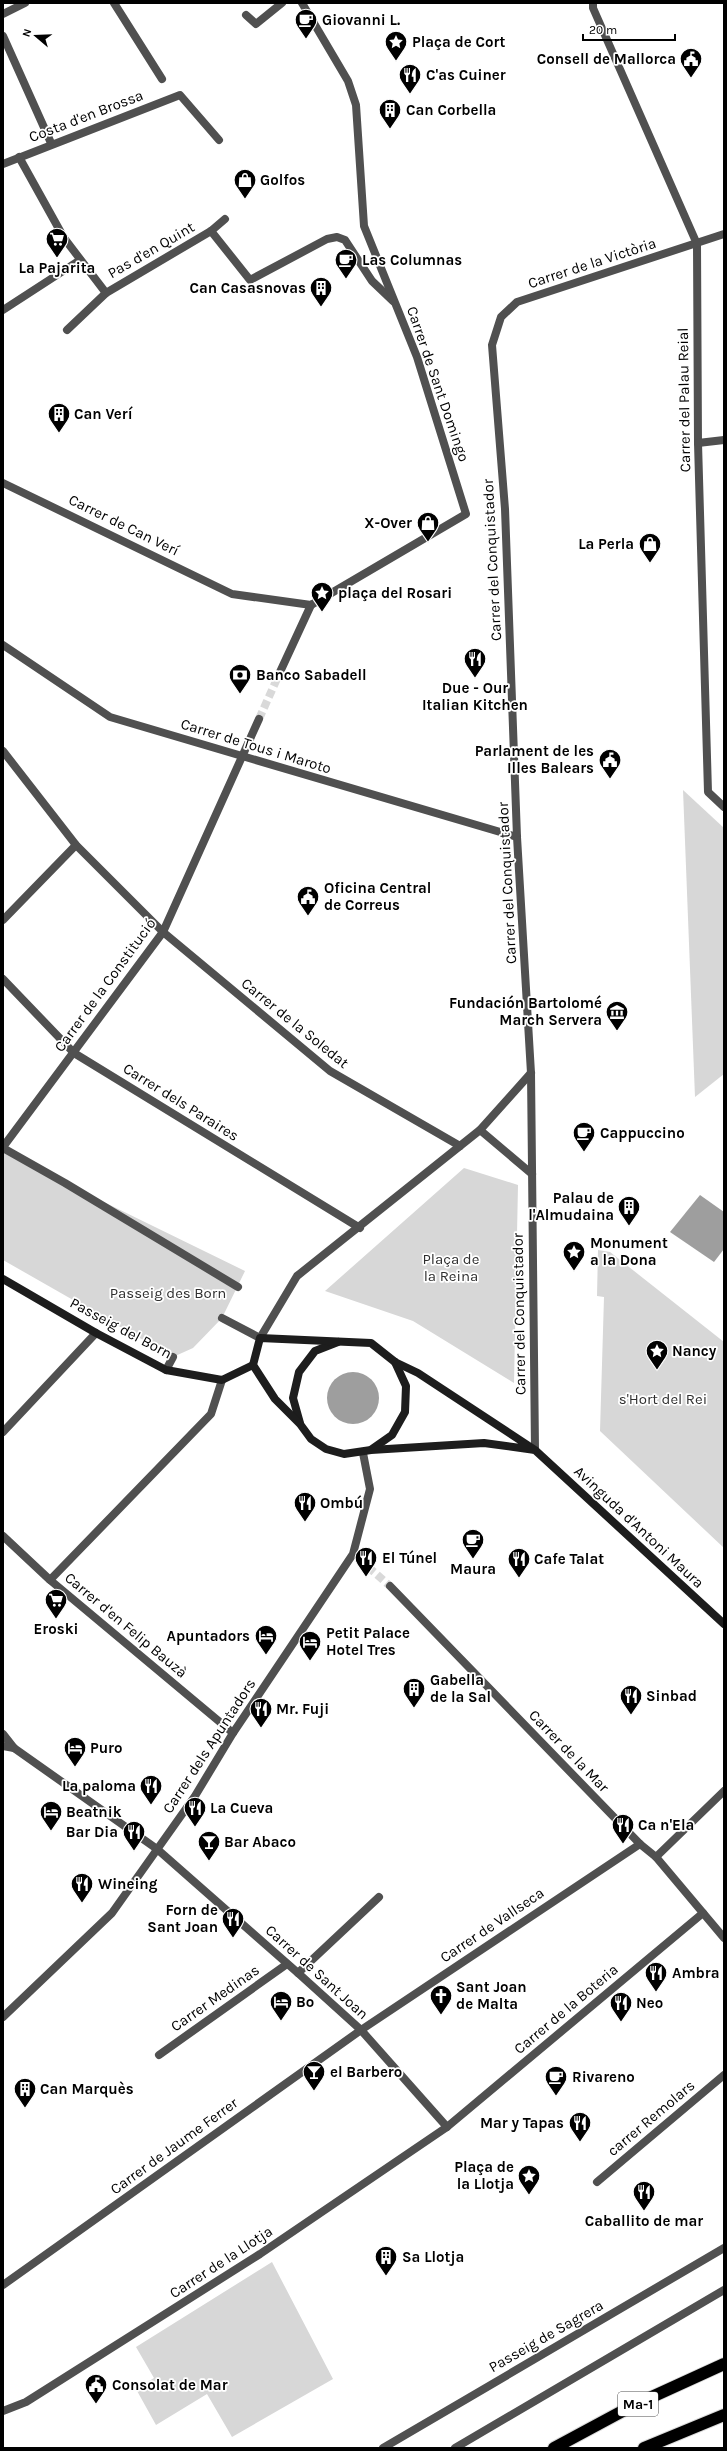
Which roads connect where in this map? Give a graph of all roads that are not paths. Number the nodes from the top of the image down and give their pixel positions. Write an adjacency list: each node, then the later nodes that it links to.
1 (25, 3): 6 (street)
2 (114, 3): 9 (street)
3 (282, 3): 7 (street)
4 (302, 3): 20 (street, Carrer de Sant Domingo)
5 (593, 6): 17 (street, Carrer del Palau Reial)
6 (3, 14)
7 (246, 15)
8 (3, 36): 11 (street)
9 (162, 79)
10 (219, 140): 11 (street, Costa d'en Brossa)
11 (51, 143): 12 (street, Costa d'en Brossa)
12 (19, 157): 13 (street, Costa d'en Brossa); 18 (street, Pas d'en Quint)
13 (3, 164)
14 (225, 219): 15 (street, Pas d'en Quint)
15 (211, 231): 19 (street, Pas d'en Quint); 20 (street)
16 (724, 234): 17 (street, Carrer de la Victòria)
17 (697, 244): 22 (street, Carrer de la Victòria); 25 (street, Carrer del Palau Reial)
18 (80, 260): 19 (street, Pas d'en Quint); 21 (street)
19 (106, 293): 23 (street)
20 (395, 303): 27 (street, Carrer de Sant Domingo)
21 (3, 310)
22 (501, 317): 34 (street, Carrer del Conquistador)
23 (67, 330)
24 (724, 440): 25 (street)
25 (698, 443): 33 (street, Carrer del Palau Reial)
26 (3, 483): 27 (street, Carrer de Can Verí)
27 (311, 605): 29 (street)
28 (3, 645): 32 (street, Carrer de Tous i Maroto)
29 (280, 672)
30 (260, 719): 32 (street, Carrer de la Constitució)
31 (3, 751): 35 (street, Carrer de la Soledat)
32 (243, 758): 34 (street, Carrer de Tous i Maroto); 37 (street, Carrer de la Constitució)
33 (724, 807)
34 (517, 837): 40 (street, Carrer del Conquistador)
35 (76, 845): 36 (street); 37 (street, Carrer de la Soledat)
36 (3, 920)
37 (163, 932): 39 (street, Carrer de la Constitució); 42 (street, Carrer de la Soledat)
38 (3, 979): 39 (street, Carrer dels Paraires)
39 (74, 1053): 43 (street, Carrer de la Constitució); 45 (street, Carrer dels Paraires)
40 (532, 1073): 41 (street); 44 (street, Carrer del Conquistador)
41 (480, 1130): 42 (street); 44 (street)
42 (460, 1146): 45 (street)
43 (3, 1148): 47 (street)
44 (532, 1174): 59 (street, Carrer del Conquistador)
45 (360, 1228): 50 (street)
46 (3, 1279): 49 (street, Passeig del Born)
47 (238, 1287)
48 (222, 1318): 50 (street)
49 (96, 1333): 55 (street, Passeig del Born); 58 (street)
50 (260, 1338): 51 (street); 54 (street)
51 (340, 1341): 53 (street); 57 (street)
52 (173, 1357): 55 (street)
53 (395, 1362): 59 (street); 60 (street)
54 (253, 1365): 56 (street); 57 (street)
55 (166, 1370): 56 (street, Passeig del Born)
56 (222, 1380): 62 (street)
57 (300, 1424): 60 (street)
58 (3, 1432)
59 (535, 1450): 60 (street); 64 (street, Avinguda d'Antoni Maura)
60 (367, 1451): 65 (street, Carrer dels Apuntadors)
61 (3, 1536): 62 (street, Carrer d'en Felip Bauzà)
62 (50, 1580): 65 (street, Carrer d'en Felip Bauzà)
63 (390, 1586): 70 (street, Carrer de la Mar)
64 (724, 1624)
65 (233, 1733): 71 (street, Carrer dels Apuntadors)
66 (3, 1734): 68 (street)
67 (3, 1746): 68 (street)
68 (14, 1748): 71 (street, Carrer de Sant Joan)
69 (724, 1791): 72 (street)
70 (640, 1844): 72 (street, Carrer de la Mar); 79 (street, Carrer de Vallseca)
71 (157, 1849): 76 (street, Carrer de Sant Joan); 78 (street, Carrer dels Apuntadors)
72 (656, 1857): 74 (street, Carrer de la Mar)
73 (379, 1897): 77 (street)
74 (703, 1913): 75 (street, Carrer de la Mar); 82 (street, Carrer de la Boteria)
75 (724, 1938)
76 (287, 1964): 77 (street, Carrer de Sant Joan); 80 (street, Carrer Medinas)
77 (298, 1973): 79 (street, Carrer de Sant Joan)
78 (3, 2018)
79 (361, 2030): 82 (street, Carrer de Sant Joan); 85 (street, Carrer de Jaume Ferrer)
80 (159, 2055)
81 (724, 2074): 83 (street, carrer Remolars)
82 (447, 2127): 88 (street, Carrer de la Llotja)
83 (596, 2182)
84 (724, 2248): 90 (street, Passeig de Sagrera)
85 (3, 2285)
86 (724, 2290): 91 (street)
87 (724, 2364): 92 (highway, Ma-1)
88 (3, 2411)
89 (724, 2415): 93 (highway)
90 (383, 2448)
91 (455, 2448)
92 (554, 2448)
93 (644, 2448)

